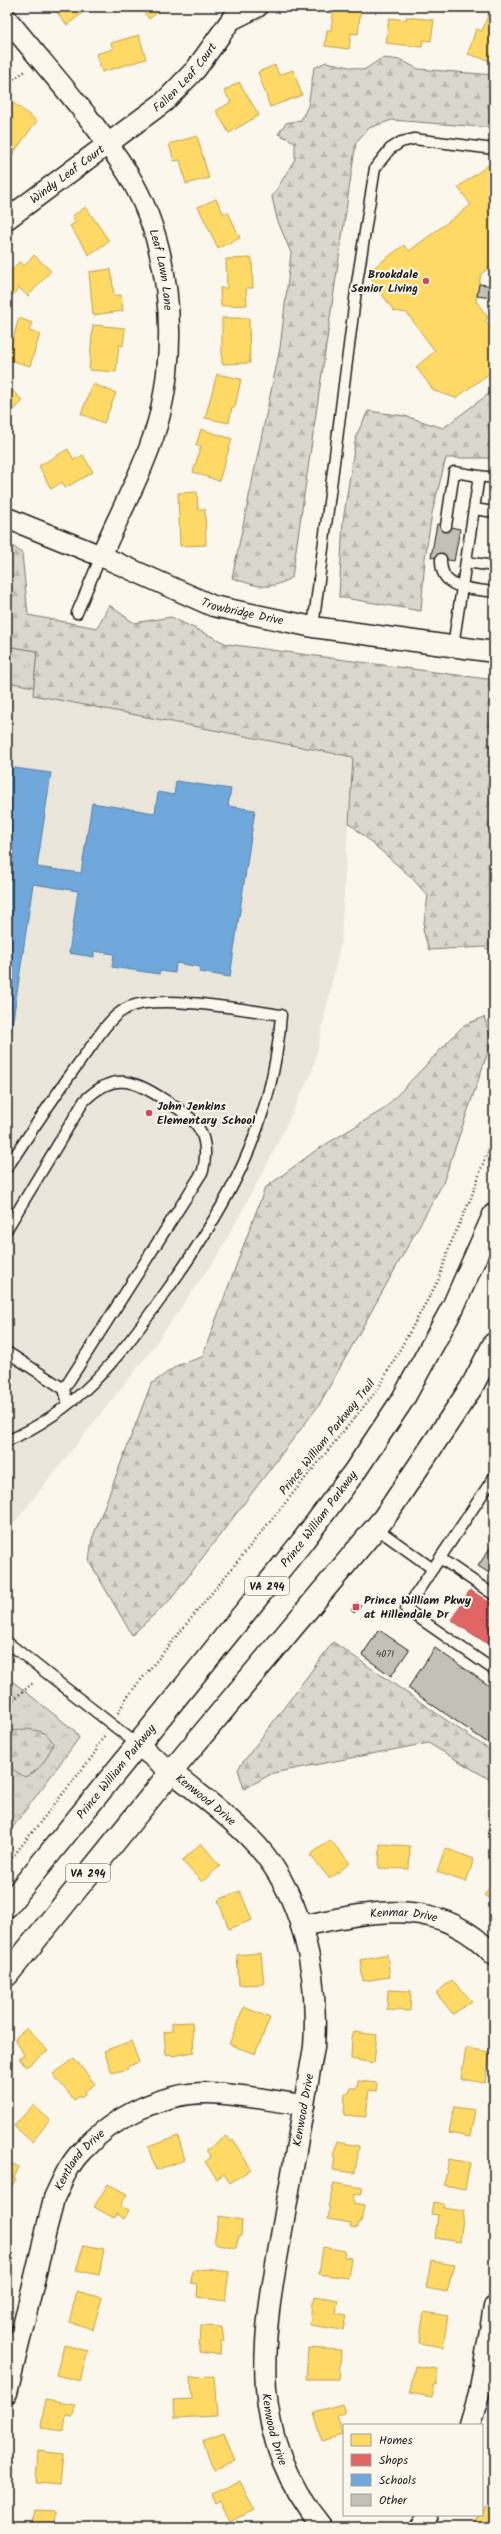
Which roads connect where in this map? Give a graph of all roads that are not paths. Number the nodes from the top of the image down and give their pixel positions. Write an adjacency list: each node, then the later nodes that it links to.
1 (257, 7): 3 (street, Fallen Leaf Court)
2 (7, 19): 3 (street, Leaf Lawn Lane)
3 (108, 144): 5 (street, Windy Leaf Court); 12 (street, Leaf Lawn Lane)
4 (494, 149): 19 (lane)
5 (7, 219)
6 (479, 476): 7 (lane); 8 (lane); 11 (lane)
7 (494, 478)
8 (474, 509): 9 (lane); 14 (lane)
9 (494, 512)
10 (7, 518): 12 (street, Trowbridge Drive)
11 (446, 526)
12 (101, 556): 18 (lane); 19 (street, Trowbridge Drive)
13 (441, 559): 16 (lane)
14 (466, 562): 15 (lane); 16 (lane)
15 (494, 566)
16 (462, 587): 17 (lane); 20 (lane)
17 (494, 592)
18 (77, 613)
19 (313, 627): 20 (street, Trowbridge Drive)
20 (453, 646): 21 (street, Trowbridge Drive)
21 (494, 652)
22 (7, 1168): 28 (lane)
23 (494, 1214): 37 (highway, Prince William Parkway / VA 294)
24 (7, 1229): 27 (lane)
25 (494, 1344): 31 (highway, VA 294)
26 (7, 1352): 27 (lane)
27 (64, 1389): 28 (lane)
28 (68, 1404): 29 (lane)
29 (7, 1441)
30 (494, 1477): 32 (lane)
31 (376, 1528): 33 (lane); 38 (highway, VA 294)
32 (440, 1558): 33 (lane); 34 (lane)
33 (433, 1569): 36 (lane)
34 (494, 1595)
35 (7, 1642): 37 (lane)
36 (494, 1670)
37 (138, 1745): 38 (street, Kenwood Drive); 39 (highway, Prince William Parkway / VA 294)
38 (171, 1772): 40 (street, Kenwood Drive); 42 (highway, VA 294)
39 (7, 1906)
40 (301, 1926): 41 (street, Kenmar Drive); 43 (street, Kenwood Drive)
41 (494, 1956)
42 (7, 1975)
43 (304, 2105): 45 (street, Kentland Drive); 48 (street, Kenwood Drive)
44 (494, 2306): 46 (street)
45 (7, 2393)
46 (470, 2424)
47 (427, 2516): 49 (street)
48 (322, 2527)
49 (419, 2527)

